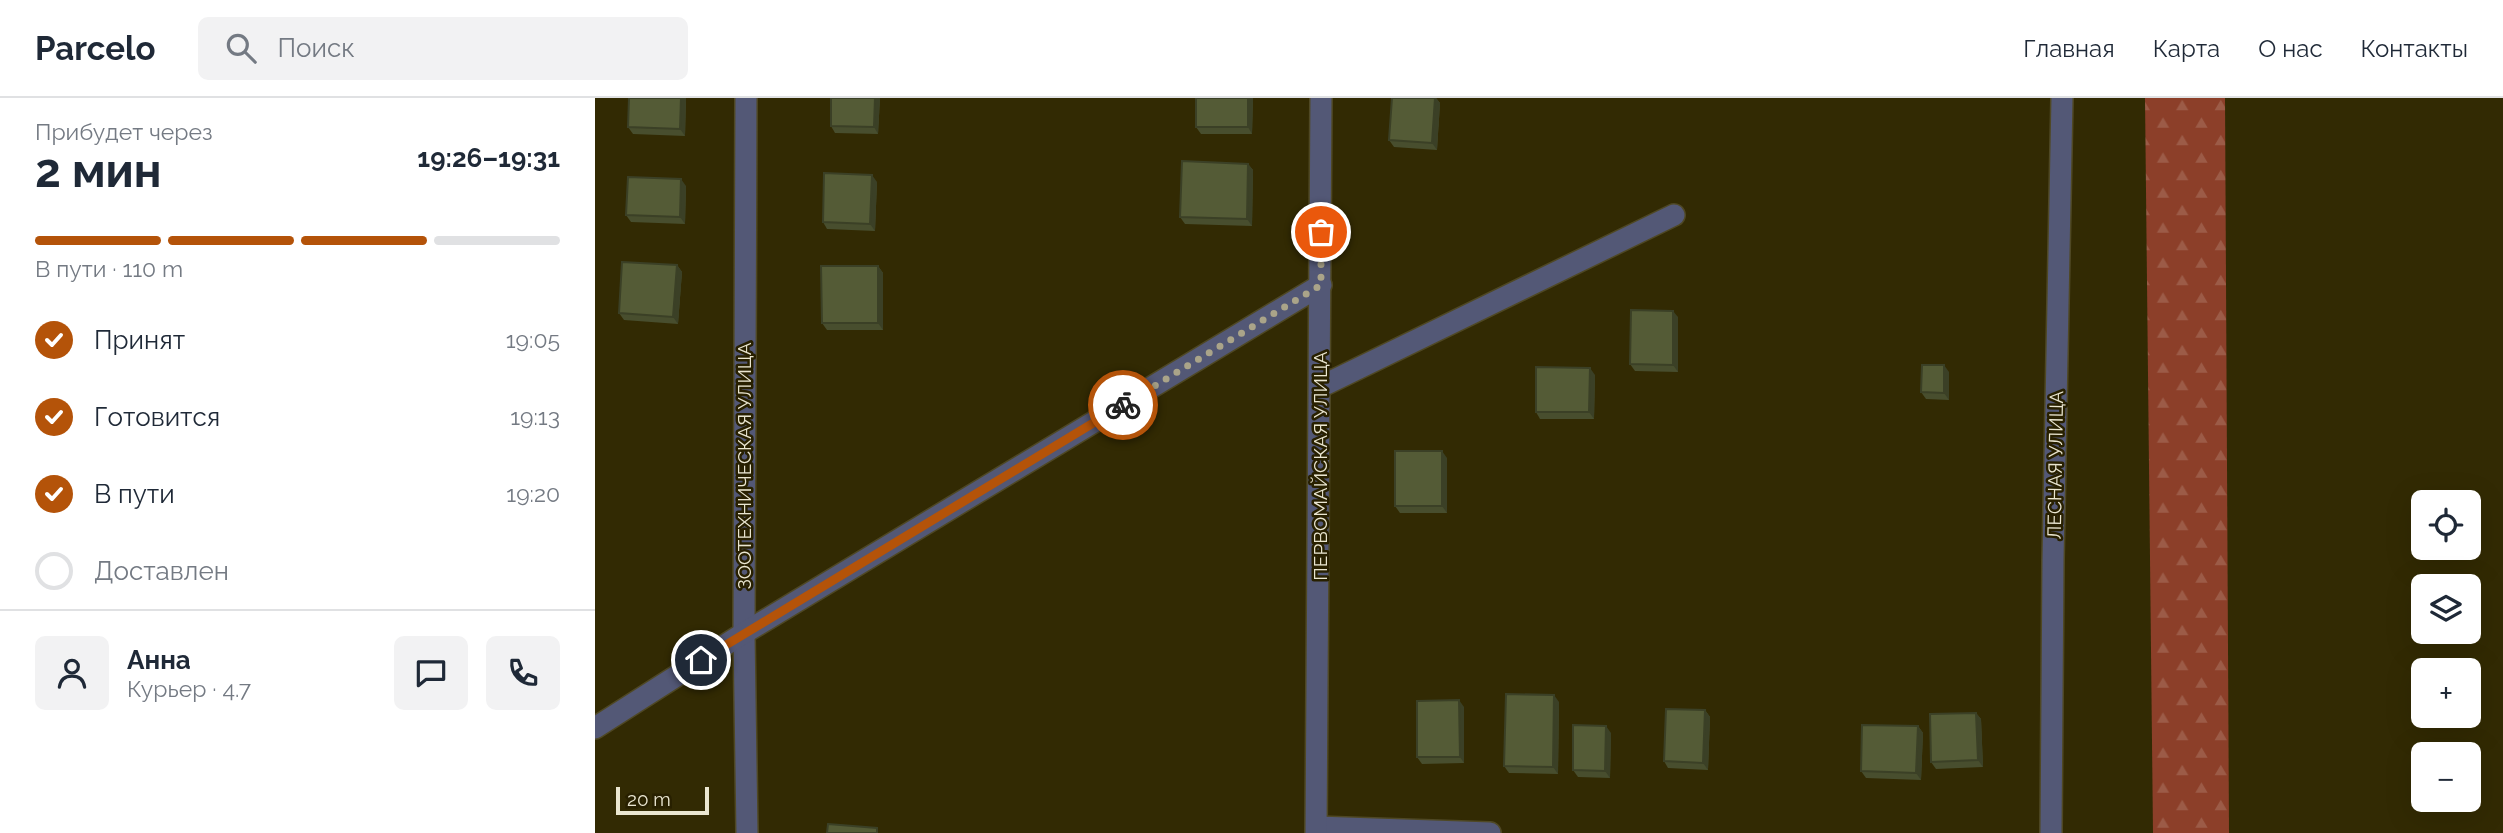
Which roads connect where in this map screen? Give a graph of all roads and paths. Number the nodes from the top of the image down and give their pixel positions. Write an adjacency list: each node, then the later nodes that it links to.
1 (746, 98): 7 (street, ЗООТЕХНИЧЕСКАЯ УЛИЦА)
2 (1321, 98): 5 (street, ПЕРВОМАЙСКАЯ УЛИЦА)
3 (2062, 98): 12 (street, ЛЕСНАЯ УЛИЦА)
4 (1674, 215): 6 (street)
5 (1321, 285): 6 (street, ПЕРВОМАЙСКАЯ УЛИЦА); 7 (street)
6 (1320, 387): 9 (street, ПЕРВОМАЙСКАЯ УЛИЦА)
7 (744, 633): 8 (street); 10 (street, ЗООТЕХНИЧЕСКАЯ УЛИЦА)
8 (595, 728)
9 (1317, 830): 11 (street)
10 (747, 833)
11 (1490, 833)
12 (2051, 833)

